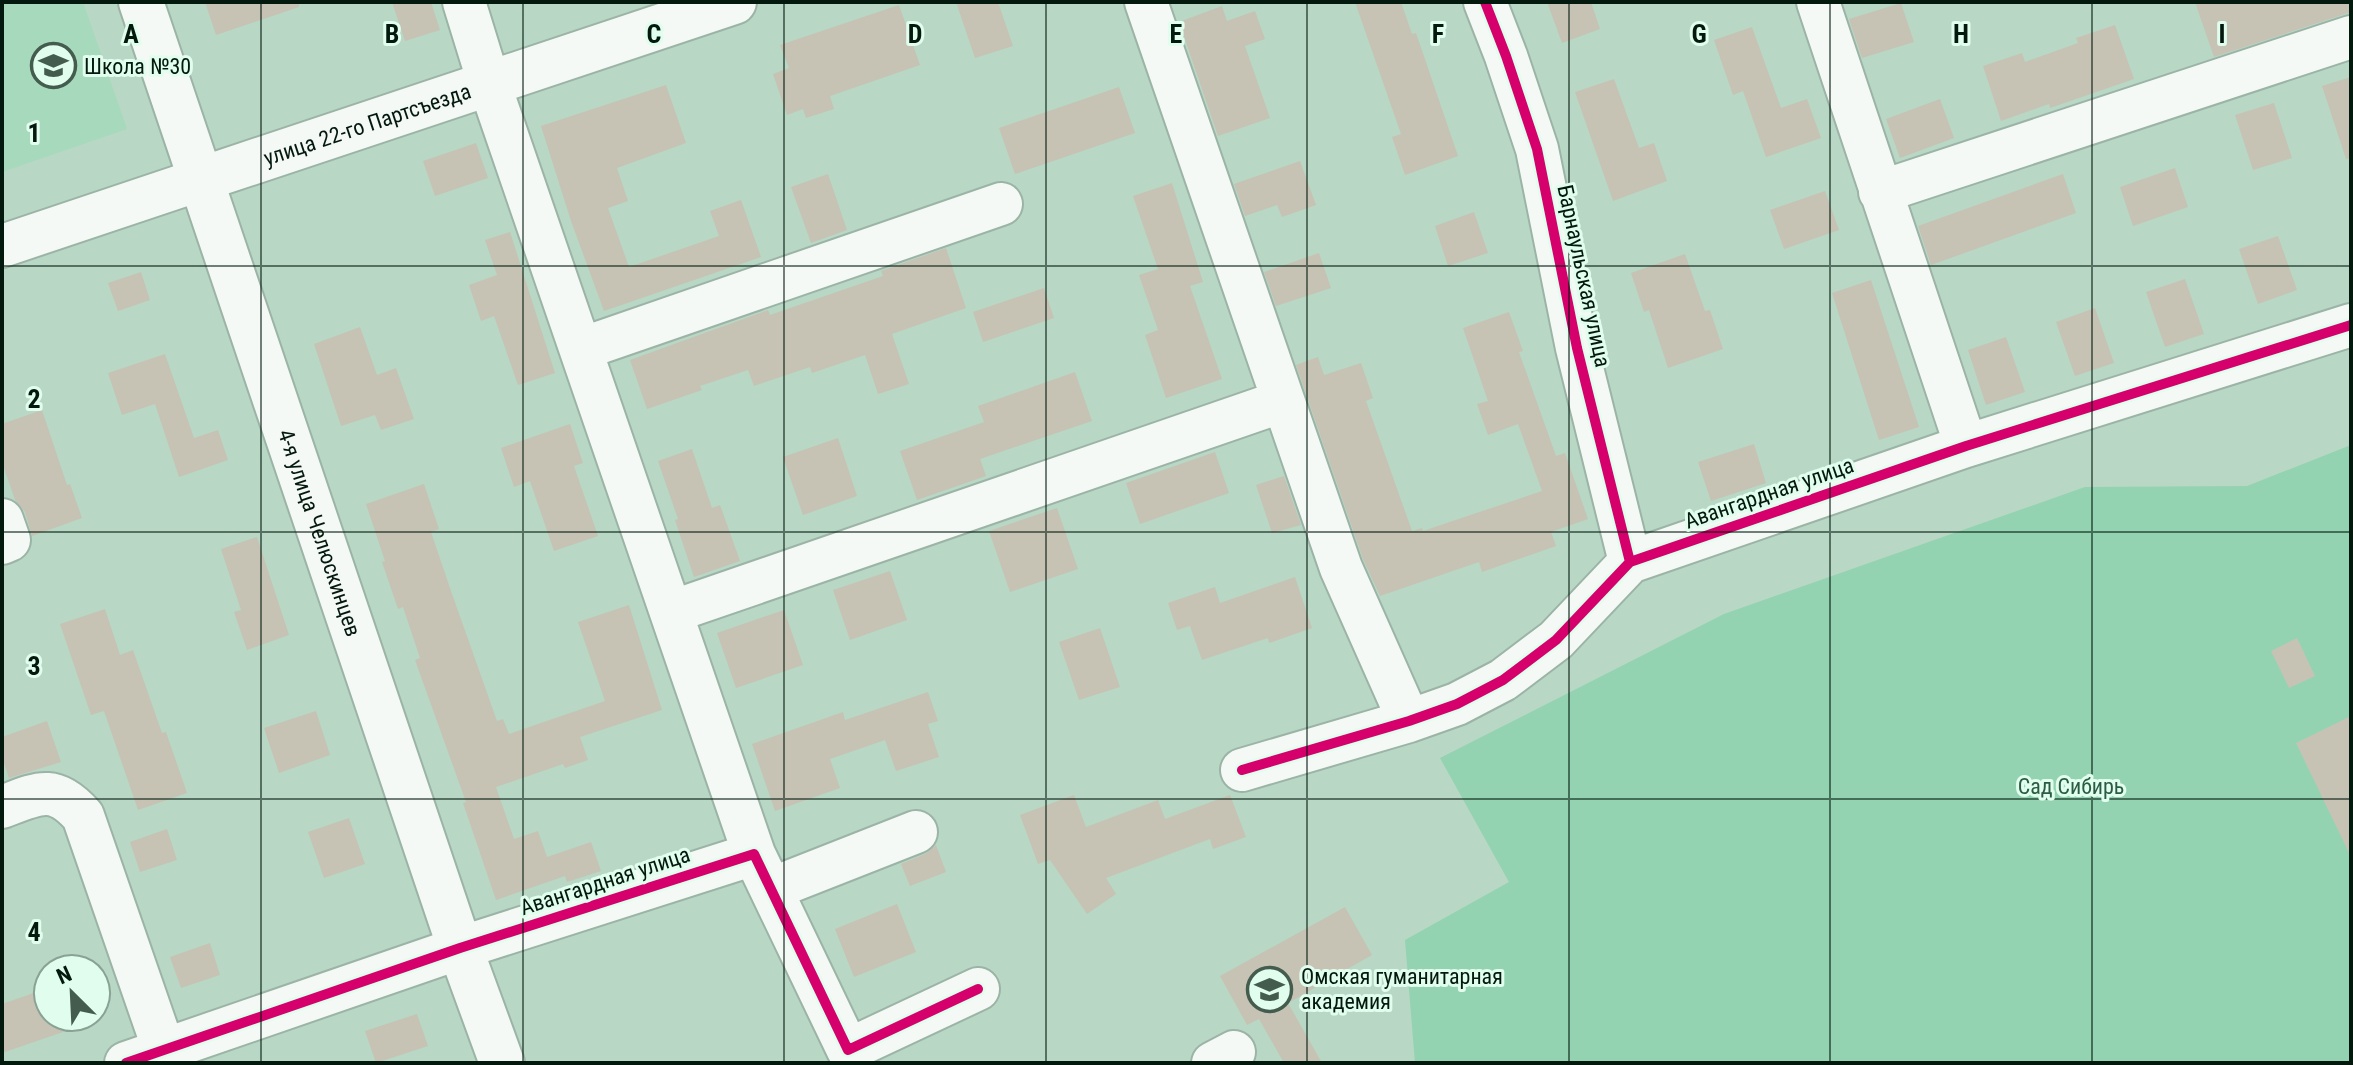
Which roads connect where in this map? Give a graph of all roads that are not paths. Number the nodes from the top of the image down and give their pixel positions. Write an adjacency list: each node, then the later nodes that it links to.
1 (141, 2): 9 (main road, 4-я улица Челюскинцев)
2 (464, 2): 8 (street)
3 (734, 2): 8 (main road, улица 22-го Партсъезда)
4 (1146, 2): 15 (street)
5 (1485, 2): 19 (street, Барнаульская улица)
6 (1818, 2): 10 (street)
7 (2351, 37): 10 (street)
8 (489, 83): 9 (main road, улица 22-го Партсъезда); 14 (street)
9 (202, 179): 12 (street, улица 22-го Партсъезда); 26 (main road, 4-я улица Челюскинцев)
10 (1880, 192): 16 (street)
11 (1001, 204): 14 (street)
12 (2, 246)
13 (2351, 325): 16 (street, Авангардная улица)
14 (581, 349): 20 (street)
15 (1283, 401): 20 (street); 21 (street)
16 (1966, 446): 19 (street, Авангардная улица)
17 (2, 520): 18 (street)
18 (2, 543)
19 (1630, 562): 21 (street, Авангардная улица)
20 (671, 612): 25 (street)
21 (1409, 721): 22 (street, Авангардная улица)
22 (1242, 770)
23 (2, 807): 28 (street)
24 (916, 832): 25 (street, Авангардная улица)
25 (762, 872): 26 (street, Авангардная улица); 29 (street)
26 (460, 948): 28 (street, Авангардная улица); 30 (main road, 4-я улица Челюскинцев)
27 (978, 989): 29 (street)
28 (145, 1057)
29 (840, 1059)
30 (502, 1063)

